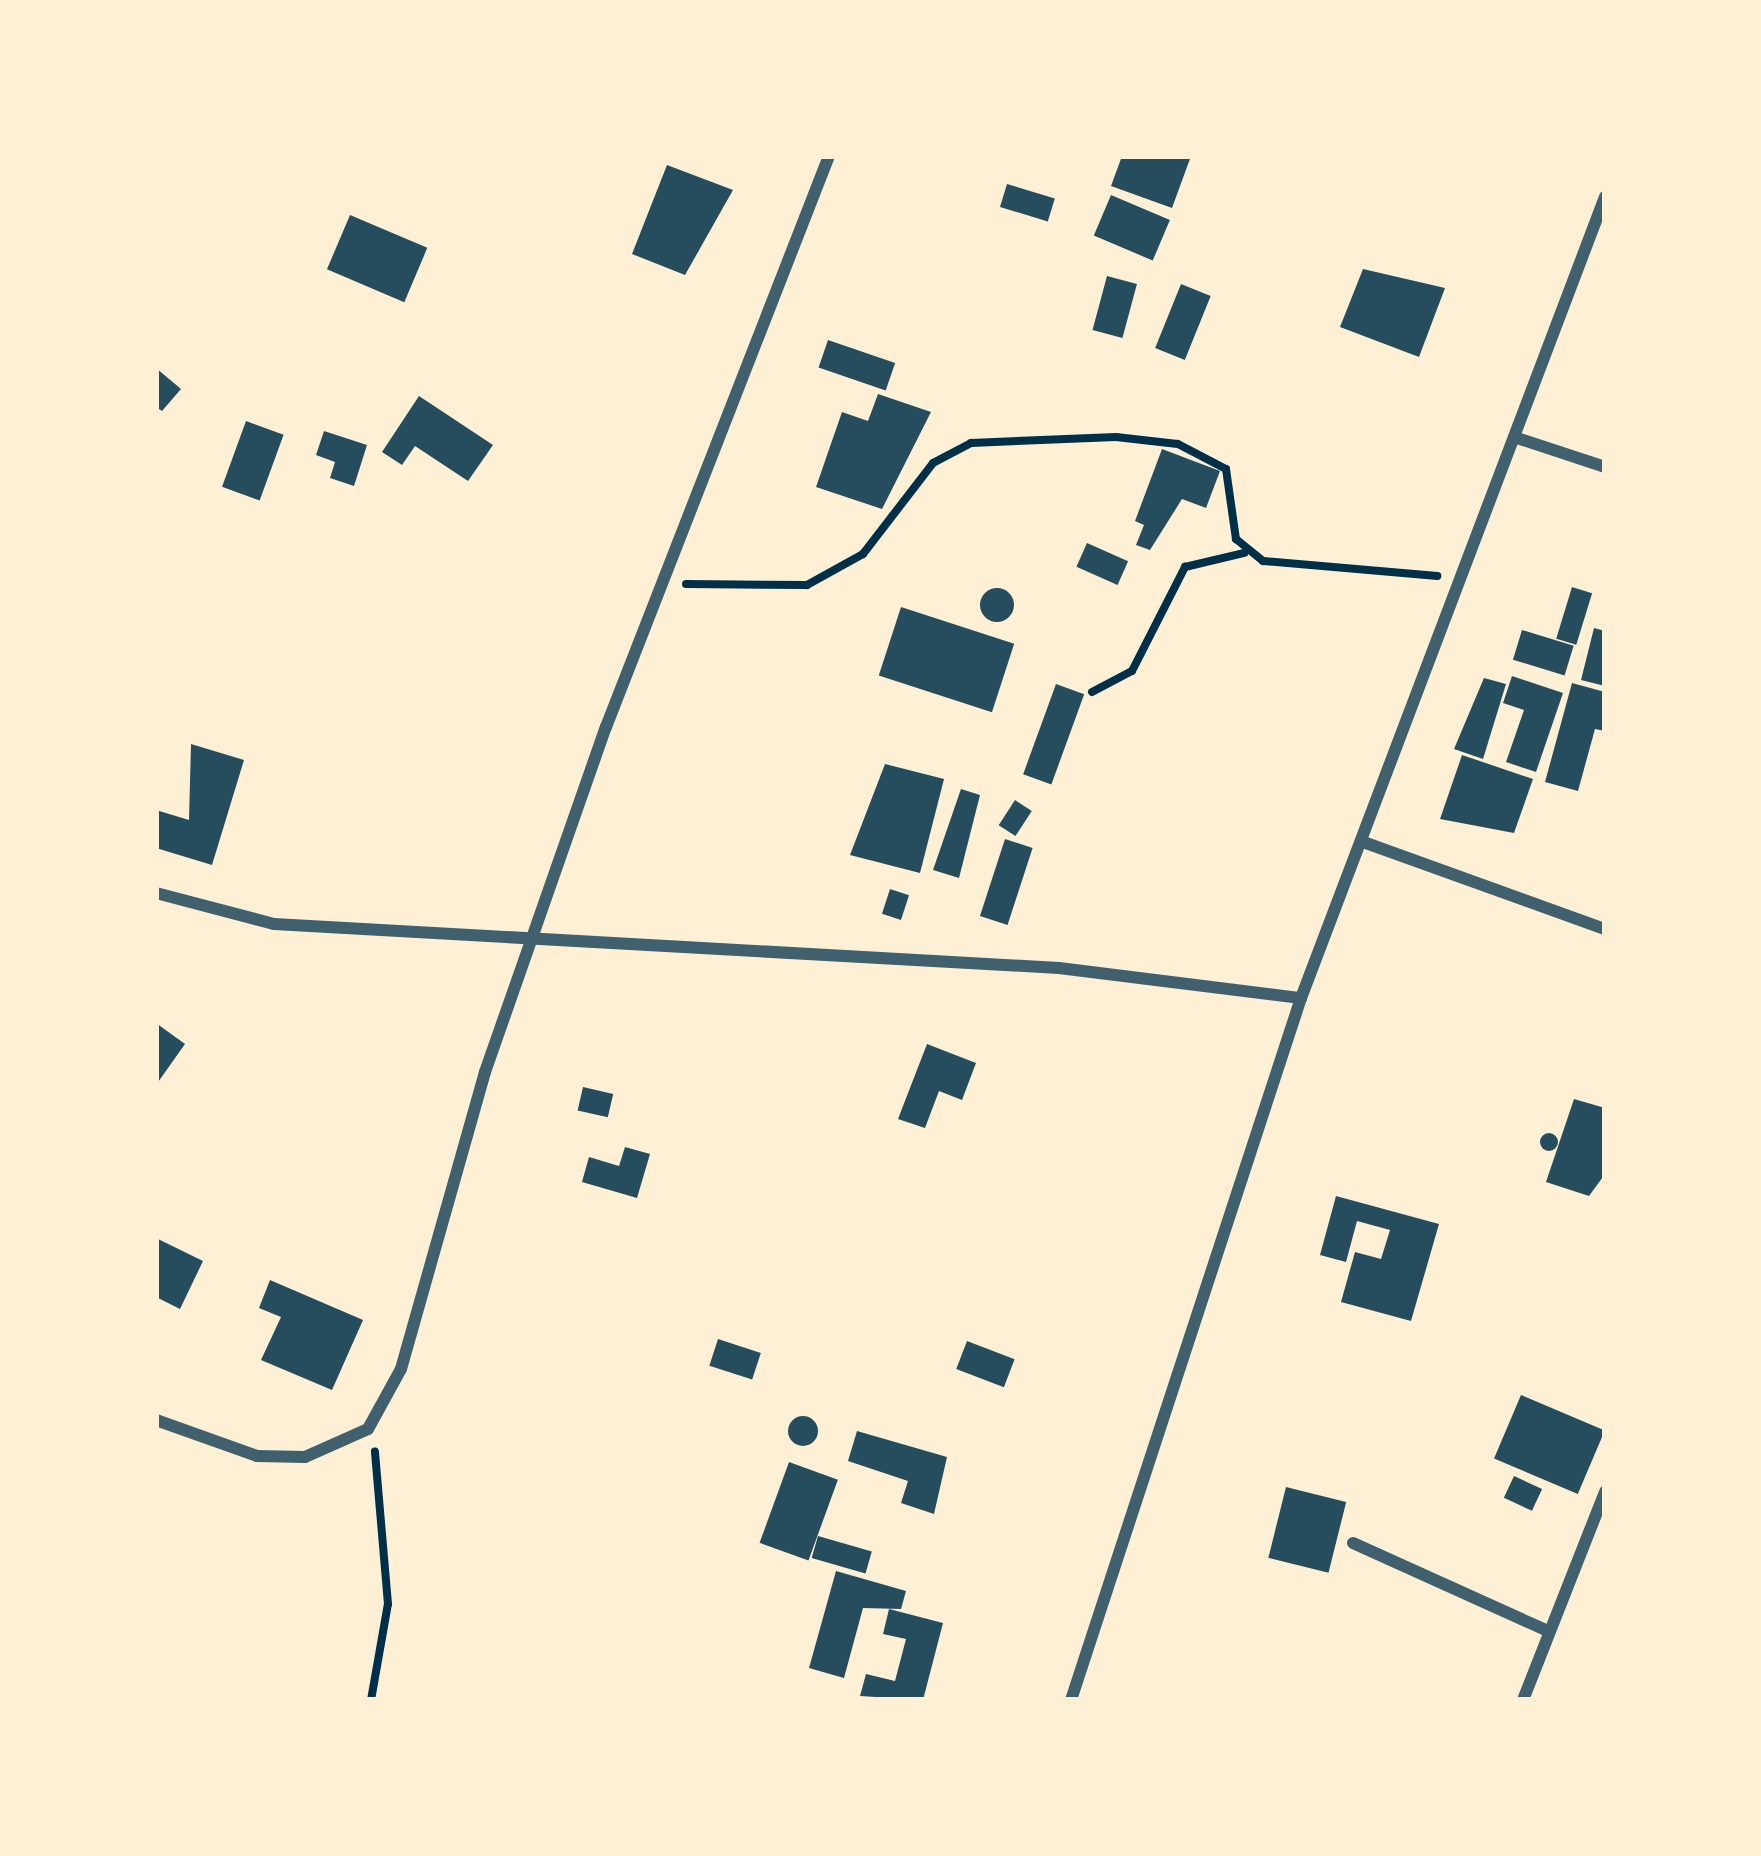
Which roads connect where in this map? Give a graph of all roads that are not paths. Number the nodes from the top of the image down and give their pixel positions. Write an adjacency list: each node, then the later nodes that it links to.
1 (829, 156): 8 (street)
2 (1605, 196): 3 (street)
3 (1514, 437): 4 (street); 5 (street)
4 (1605, 467)
5 (1366, 842): 7 (street); 9 (street)
6 (156, 893): 8 (street)
7 (1605, 929)
8 (532, 945): 9 (street); 10 (street)
9 (1301, 998): 14 (street)
10 (156, 1420)
11 (1605, 1492): 13 (street)
12 (1353, 1543): 13 (street)
13 (1548, 1631): 15 (street)
14 (1071, 1700)
15 (1523, 1700)

